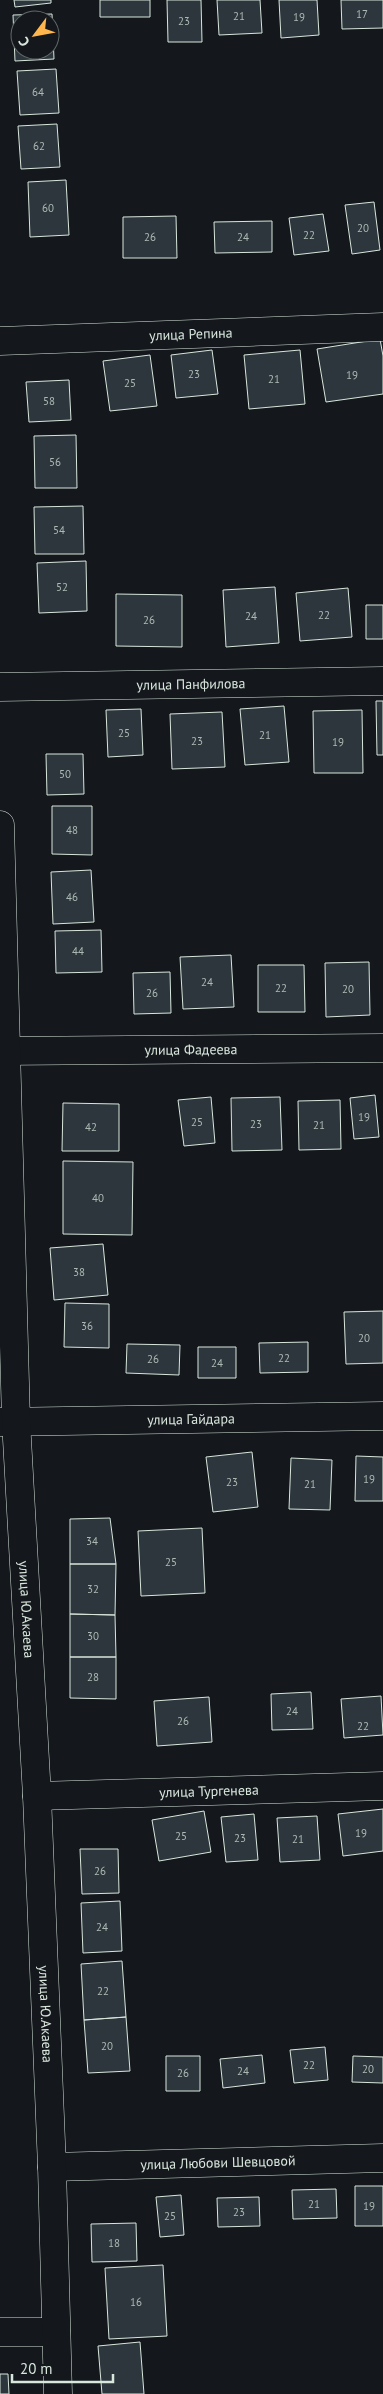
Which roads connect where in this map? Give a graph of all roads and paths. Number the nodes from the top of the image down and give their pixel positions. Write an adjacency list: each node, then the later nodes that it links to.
1 (383, 327): 2 (street, улица Репина)
2 (0, 341)
3 (383, 681): 4 (street, улица Панфилова)
4 (0, 687)
5 (0, 825): 7 (street, улица Ю.Акаева)
6 (383, 1048): 7 (street, улица Фадеева)
7 (3, 1051): 9 (street, улица Ю.Акаева)
8 (383, 1416): 9 (street, улица Гайдара)
9 (8, 1421): 11 (street, улица Ю.Акаева)
10 (383, 1786): 11 (street, улица Тургенева)
11 (37, 1796): 13 (street, улица Ю.Акаева)
12 (383, 2158): 13 (street, улица Любови Шевцовой)
13 (52, 2167): 15 (street, улица Ю.Акаева)
14 (0, 2332): 15 (street)
15 (56, 2332): 16 (street, улица Ю.Акаева)
16 (58, 2394)

